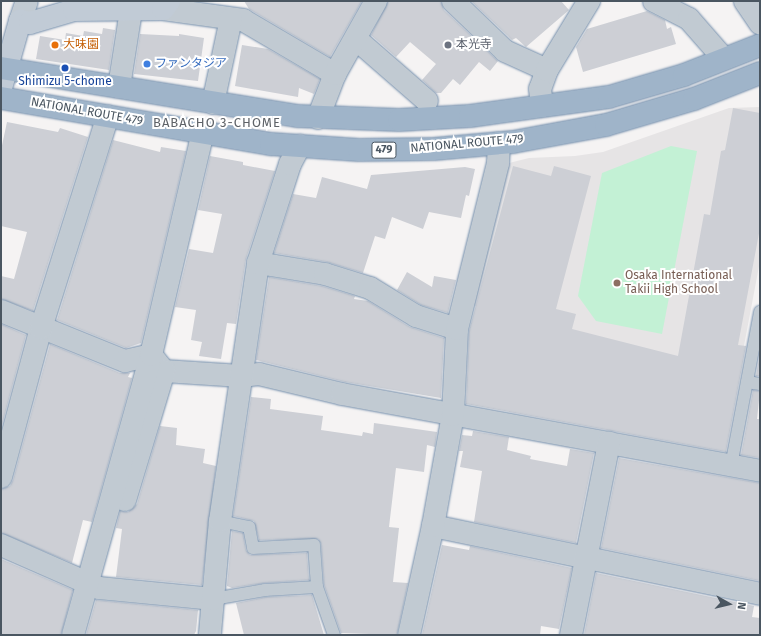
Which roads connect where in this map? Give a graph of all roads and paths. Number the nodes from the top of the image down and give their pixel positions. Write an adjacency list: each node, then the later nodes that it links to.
1 (27, 1): 10 (street)
2 (376, 1): 12 (street)
3 (453, 1): 15 (street)
4 (589, 1): 15 (street)
5 (654, 1): 14 (street)
6 (745, 1): 11 (street)
7 (166, 5): 8 (main road); 9 (street)
8 (131, 10): 10 (main road); 19 (street)
9 (231, 19): 17 (street); 22 (street)
10 (20, 21): 18 (main road)
11 (760, 23)
12 (356, 39): 17 (street); 21 (street)
13 (760, 45): 14 (highway)
14 (724, 59): 23 (highway)
15 (547, 70): 23 (street)
16 (760, 73): 27 (highway, NATIONAL ROUTE 479 / 479)
17 (335, 74): 25 (street)
18 (3, 75): 19 (highway)
19 (119, 87): 22 (highway)
20 (1, 98): 24 (highway, NATIONAL ROUTE 479 / 479)
21 (428, 101)
22 (213, 103): 25 (highway)
23 (542, 106): 25 (highway)
24 (108, 116): 26 (highway, NATIONAL ROUTE 479 / 479); 32 (street)
25 (318, 118)
26 (203, 132): 28 (highway, NATIONAL ROUTE 479 / 479); 34 (street)
27 (499, 143): 28 (highway, NATIONAL ROUTE 479 / 479); 33 (street)
28 (300, 145): 29 (street)
29 (258, 263): 33 (street); 35 (street)
30 (1, 312): 32 (street)
31 (760, 312): 36 (lane)
32 (41, 328): 34 (street); 42 (street)
33 (457, 328): 38 (street)
34 (158, 363): 35 (street); 47 (street)
35 (241, 376): 38 (street); 43 (street)
36 (747, 382): 37 (lane); 40 (lane)
37 (760, 384)
38 (453, 415): 39 (street); 44 (street)
39 (609, 443): 40 (street); 46 (street)
40 (731, 466): 41 (street)
41 (760, 471)
42 (1, 477)
43 (220, 521): 48 (lane); 50 (street)
44 (433, 526): 46 (street); 55 (street)
45 (1, 545): 47 (street)
46 (588, 556): 49 (street); 56 (street)
47 (93, 585): 50 (street); 51 (street); 52 (street)
48 (317, 587): 50 (lane); 54 (lane)
49 (760, 594)
50 (213, 599): 53 (street)
51 (73, 635)
52 (88, 635)
53 (210, 635)
54 (334, 635)
55 (409, 635)
56 (571, 635)

